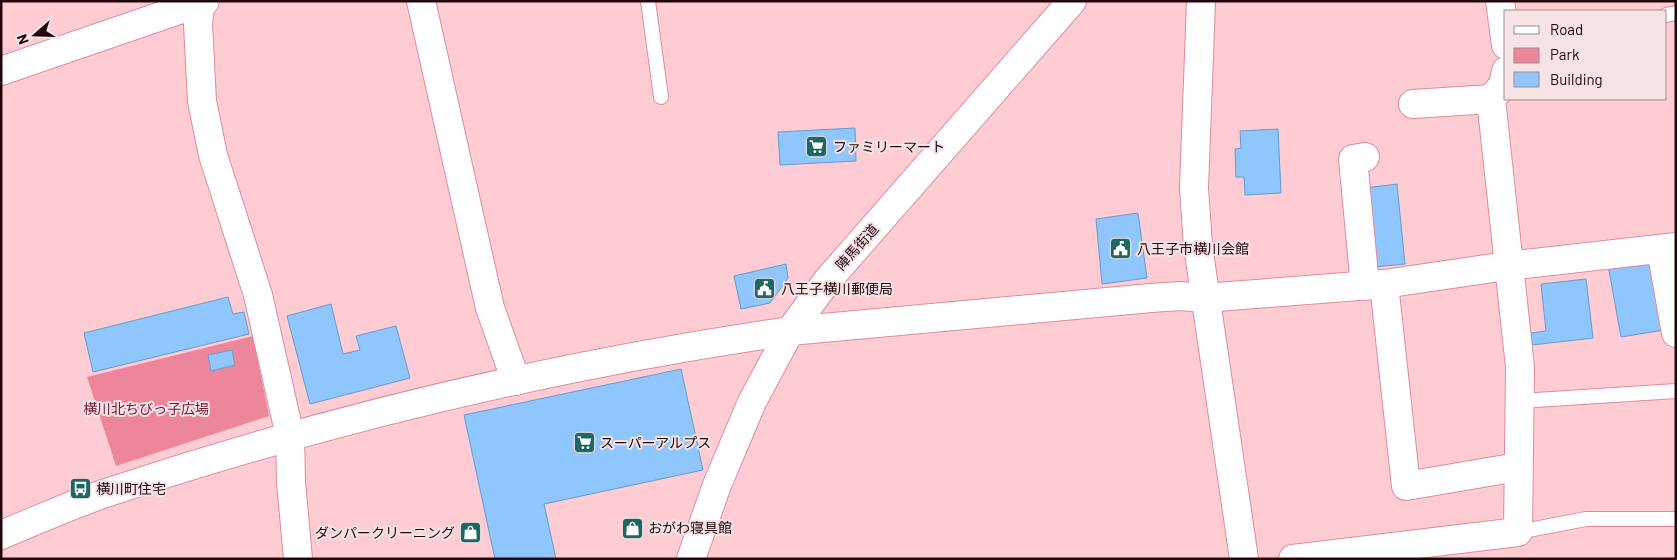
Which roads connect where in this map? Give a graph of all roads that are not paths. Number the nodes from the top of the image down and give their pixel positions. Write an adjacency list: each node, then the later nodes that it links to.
1 (421, 1): 20 (street)
2 (648, 1): 10 (lane)
3 (1072, 1): 18 (street, 陣馬街道)
4 (1201, 1): 17 (street)
5 (1500, 1): 7 (street)
6 (202, 2): 8 (street); 23 (street)
7 (1504, 23)
8 (1, 71)
9 (1504, 80): 11 (street)
10 (661, 97)
11 (1491, 99): 12 (street); 15 (street)
12 (1413, 104)
13 (1365, 157): 16 (street)
14 (1668, 248): 15 (street); 19 (street)
15 (1507, 266): 16 (street); 22 (street)
16 (1374, 285): 17 (street); 24 (street)
17 (1204, 298): 18 (street); 30 (street)
18 (790, 331): 20 (street); 29 (street, 陣馬街道)
19 (1676, 333)
20 (516, 381): 23 (street)
21 (1676, 391): 22 (lane)
22 (1519, 401): 24 (street)
23 (290, 436): 27 (street); 28 (street)
24 (1518, 468): 26 (street)
25 (1676, 519): 26 (lane)
26 (1518, 532): 31 (street)
27 (1, 535)
28 (298, 559)
29 (691, 559)
30 (1244, 559)
31 (1293, 559)

